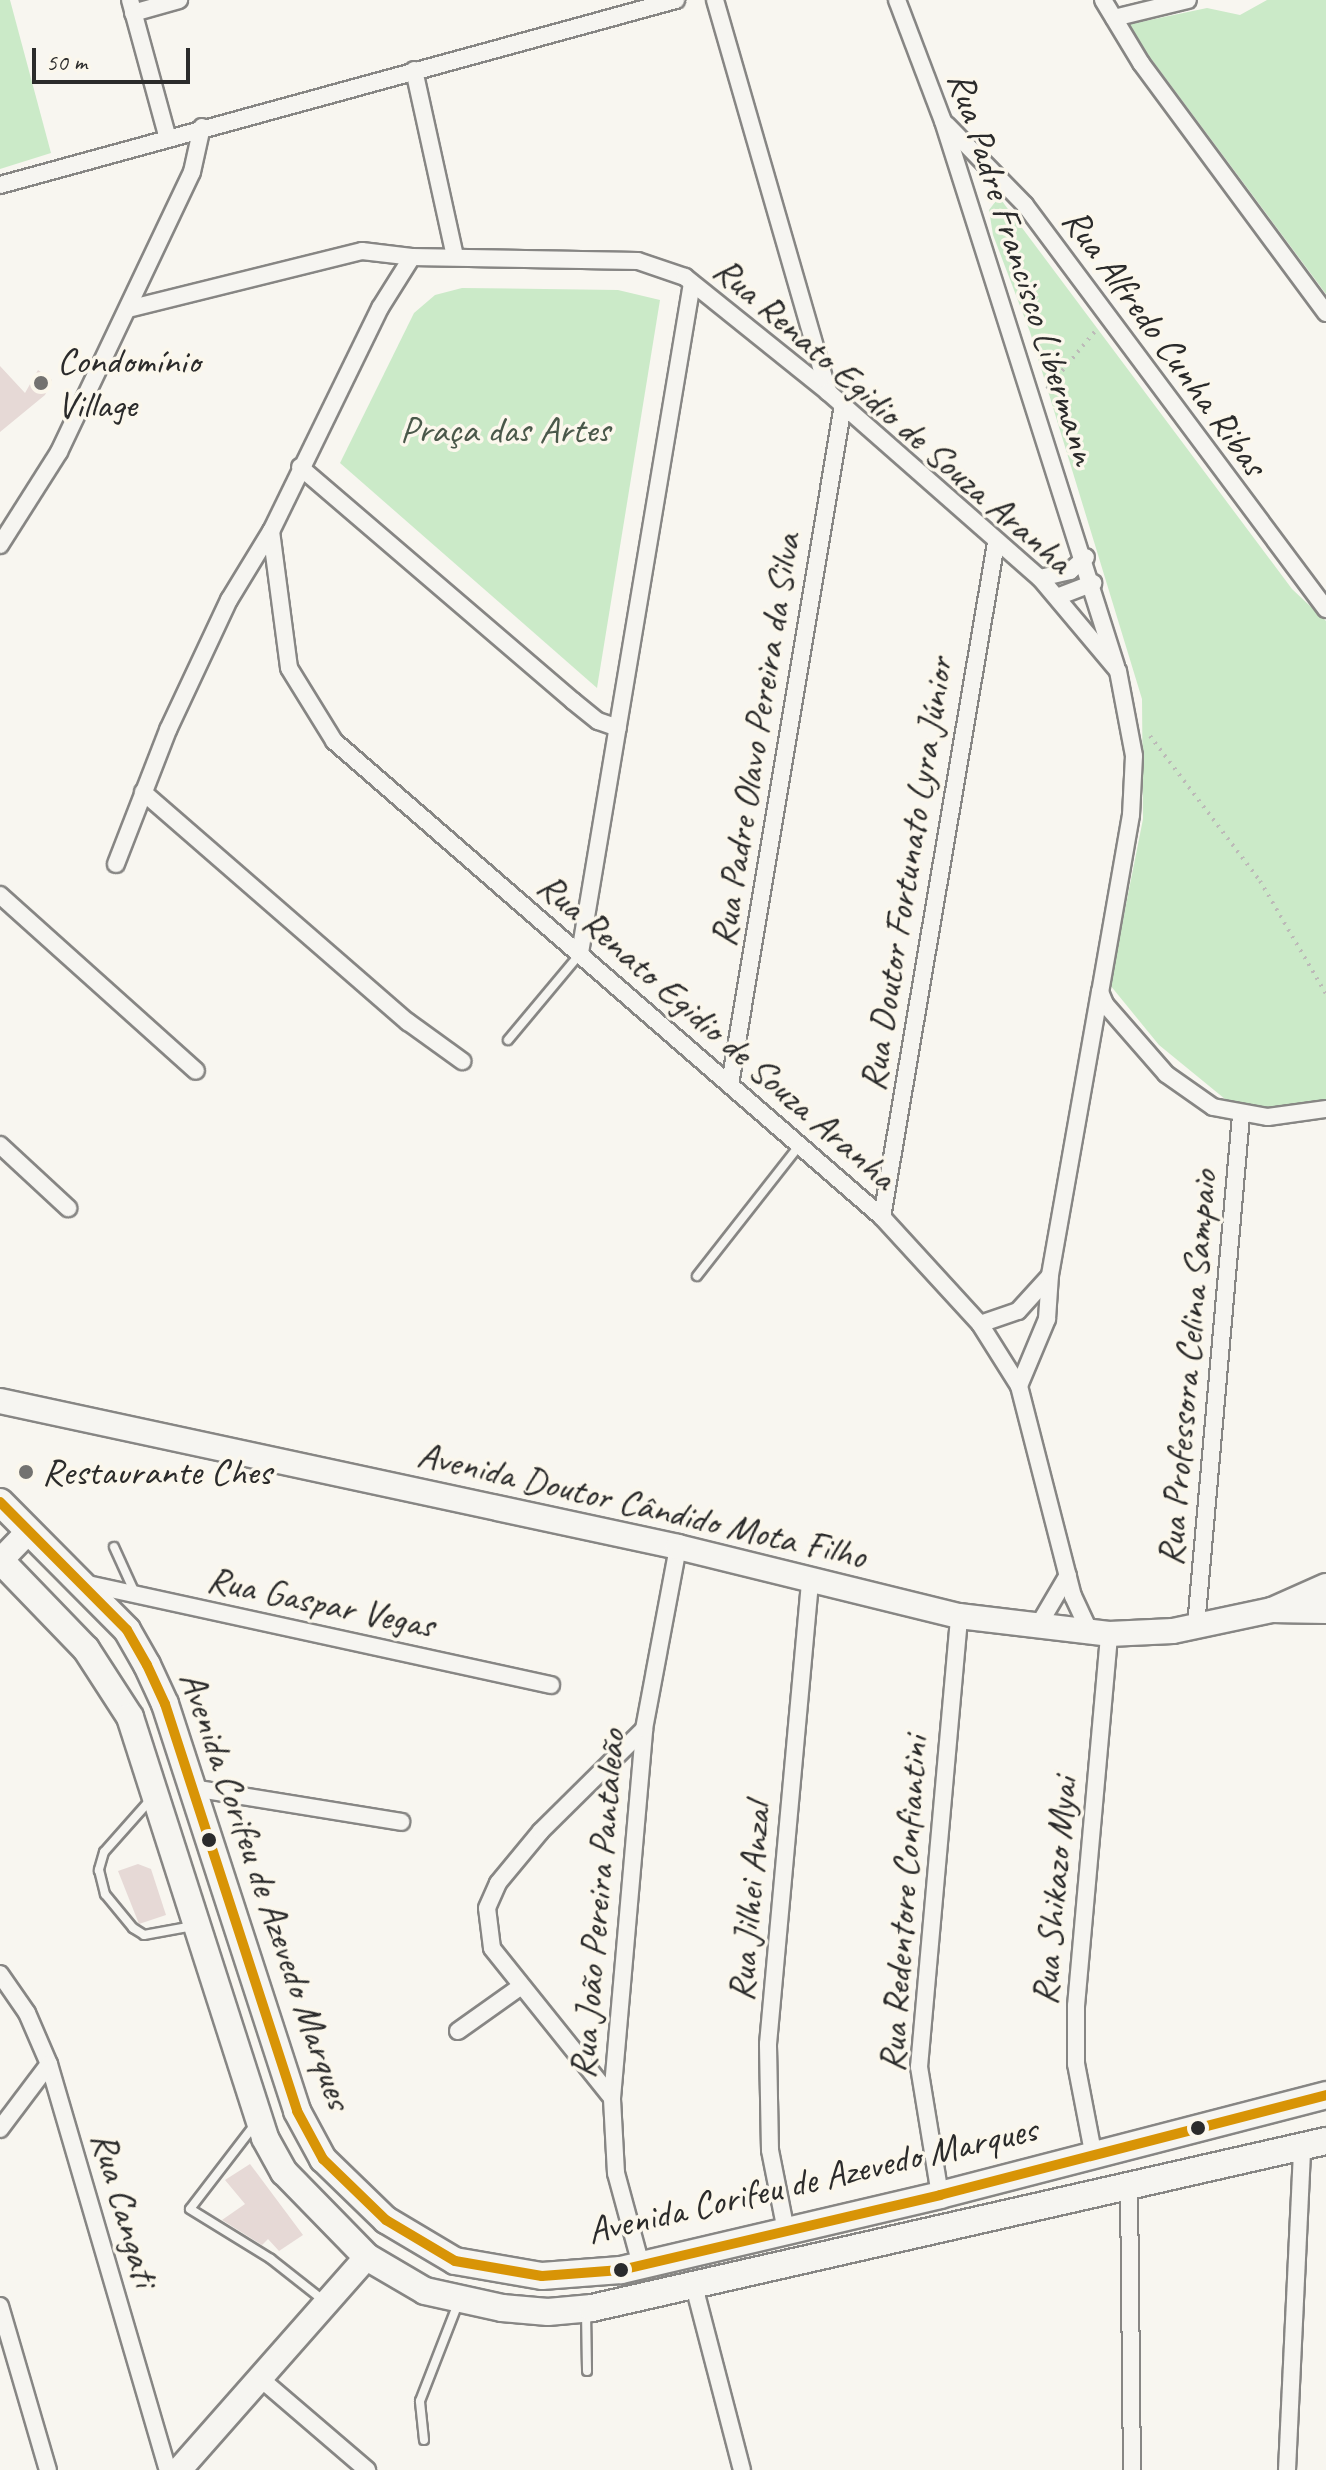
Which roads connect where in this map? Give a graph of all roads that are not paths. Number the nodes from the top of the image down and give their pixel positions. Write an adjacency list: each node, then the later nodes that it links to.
1 (179, 0): 7 (street)
2 (676, 0): 9 (street)
3 (715, 0): 19 (street)
4 (897, 0): 10 (street, Rua Padre Francisco Libermann)
5 (1103, 0): 8 (street)
6 (1188, 0): 8 (street)
7 (132, 6): 12 (street)
8 (1114, 18): 18 (street)
9 (414, 70): 11 (street); 14 (street)
10 (943, 121): 25 (street, Rua Padre Francisco Libermann); 29 (street, Rua Alfredo Cunha Ribas)
11 (202, 127): 12 (street); 17 (street)
12 (168, 139): 13 (street)
13 (0, 185)
14 (455, 256): 15 (street, Rua Renato Egidio de Souza Aranha); 16 (street, Rua Renato Egidio de Souza Aranha)
15 (412, 257): 17 (street, Rua Renato Egidio de Souza Aranha); 21 (street)
16 (692, 283): 19 (street, Rua Renato Egidio de Souza Aranha); 31 (street)
17 (128, 309): 24 (street)
18 (1326, 313)
19 (828, 392): 20 (street, Rua Renato Egidio de Souza Aranha)
20 (843, 405): 23 (street, Rua Renato Egidio de Souza Aranha); 40 (street, Rua Padre Olavo Pereira da Silva)
21 (300, 467): 22 (street); 31 (street)
22 (271, 531): 32 (street); 35 (street, Rua Renato Egidio de Souza Aranha)
23 (996, 543): 26 (street, Rua Renato Egidio de Souza Aranha); 46 (street, Rua Doutor Fortunato Lyra Júnior)
24 (0, 545)
25 (1086, 557): 26 (street); 27 (street, Rua Padre Francisco Libermann)
26 (1040, 578): 28 (street, Rua Renato Egidio de Souza Aranha)
27 (1093, 583): 28 (street); 30 (street, Rua Padre Francisco Libermann)
28 (1057, 597): 30 (street, Rua Renato Egidio de Souza Aranha)
29 (1326, 609)
30 (1118, 671): 36 (street, Rua Renato Egidio de Souza Aranha)
31 (618, 728): 35 (street)
32 (143, 792): 33 (street); 38 (street)
33 (116, 864)
34 (0, 895): 39 (street)
35 (580, 953): 37 (lane); 40 (street, Rua Renato Egidio de Souza Aranha)
36 (1100, 992): 42 (street); 47 (street, Rua Renato Egidio de Souza Aranha)
37 (508, 1040)
38 (462, 1061)
39 (196, 1071)
40 (730, 1084): 44 (street, Rua Renato Egidio de Souza Aranha)
41 (1326, 1109): 42 (street)
42 (1241, 1116): 66 (street, Rua Professora Celina Sampaio)
43 (0, 1145): 45 (street)
44 (799, 1145): 46 (street, Rua Renato Egidio de Souza Aranha); 48 (lane)
45 (68, 1208)
46 (882, 1217): 49 (street, Rua Renato Egidio de Souza Aranha)
47 (1050, 1275): 49 (street); 50 (street, Rua Renato Egidio de Souza Aranha)
48 (697, 1276)
49 (980, 1324): 50 (street, Rua Renato Egidio de Souza Aranha)
50 (1019, 1386): 57 (street, Rua Renato Egidio de Souza Aranha)
51 (0, 1401): 55 (main road, Avenida Doutor Cândido Mota Filho)
52 (0, 1502): 53 (main road, Avenida Corifeu de Azevedo Marques)
53 (29, 1531): 56 (main road); 59 (main road, Avenida Corifeu de Azevedo Marques)
54 (114, 1547): 61 (lane)
55 (678, 1547): 58 (main road, Avenida Doutor Cândido Mota Filho); 69 (street, Rua João Pereira Pantaleão)
56 (0, 1560): 71 (main road, Avenida Corifeu de Azevedo Marques)
57 (1070, 1569): 65 (street); 67 (street, Rua Renato Egidio de Souza Aranha)
58 (810, 1579): 64 (main road, Avenida Doutor Cândido Mota Filho); 86 (street, Rua Jilhei Anzal)
59 (77, 1582): 61 (street, Rua Gaspar Vegas); 70 (main road, Avenida Corifeu de Azevedo Marques)
60 (1326, 1586): 62 (main road, Avenida Doutor Cândido Mota Filho)
61 (136, 1595): 68 (street, Rua Gaspar Vegas)
62 (1272, 1610): 63 (main road, Avenida Doutor Cândido Mota Filho); 66 (main road, Avenida Doutor Cândido Mota Filho)
63 (1326, 1611)
64 (959, 1616): 65 (main road, Avenida Doutor Cândido Mota Filho); 85 (street, Rua Redentore Confiantini)
65 (1038, 1626): 67 (main road, Avenida Doutor Cândido Mota Filho)
66 (1196, 1626): 67 (main road, Avenida Doutor Cândido Mota Filho)
67 (1099, 1633): 83 (street, Rua Shikazo Myai)
68 (551, 1685)
69 (644, 1729): 75 (street); 79 (street, Rua João Pereira Pantaleão)
70 (192, 1788): 72 (street); 88 (main road, Avenida Corifeu de Azevedo Marques)
71 (155, 1794): 73 (main road, Avenida Corifeu de Azevedo Marques); 73 (lane)
72 (401, 1822)
73 (197, 1925): 80 (main road, Avenida Corifeu de Azevedo Marques)
74 (0, 1974): 77 (street, Rua Cangati)
75 (520, 1987): 76 (street); 79 (street)
76 (458, 2031)
77 (49, 2064): 81 (street); 98 (street, Rua Cangati)
78 (1326, 2095): 83 (main road, Avenida Corifeu de Azevedo Marques)
79 (612, 2098): 88 (street, Rua João Pereira Pantaleão)
80 (259, 2119): 87 (main road, Avenida Corifeu de Azevedo Marques); 91 (lane)
81 (0, 2129)
82 (1314, 2144): 84 (main road, Avenida Corifeu de Azevedo Marques); 103 (street)
83 (1093, 2152): 85 (main road, Avenida Corifeu de Azevedo Marques)
84 (1129, 2187): 89 (main road, Avenida Corifeu de Azevedo Marques); 102 (street)
85 (940, 2195): 86 (main road, Avenida Corifeu de Azevedo Marques)
86 (786, 2231): 88 (main road, Avenida Corifeu de Azevedo Marques)
87 (367, 2257): 90 (main road, Avenida Corifeu de Azevedo Marques); 91 (main road)
88 (641, 2265)
89 (694, 2286): 93 (main road, Avenida Corifeu de Azevedo Marques); 101 (street)
90 (459, 2301): 93 (main road, Avenida Corifeu de Azevedo Marques); 96 (lane)
91 (327, 2303): 95 (main road)
92 (0, 2306): 97 (street)
93 (586, 2308): 94 (lane)
94 (587, 2371)
95 (261, 2379): 99 (main road); 100 (street)
96 (424, 2440)
97 (48, 2470)
98 (168, 2470)
99 (179, 2470)
100 (367, 2470)
101 (742, 2470)
102 (1132, 2470)
103 (1287, 2470)

